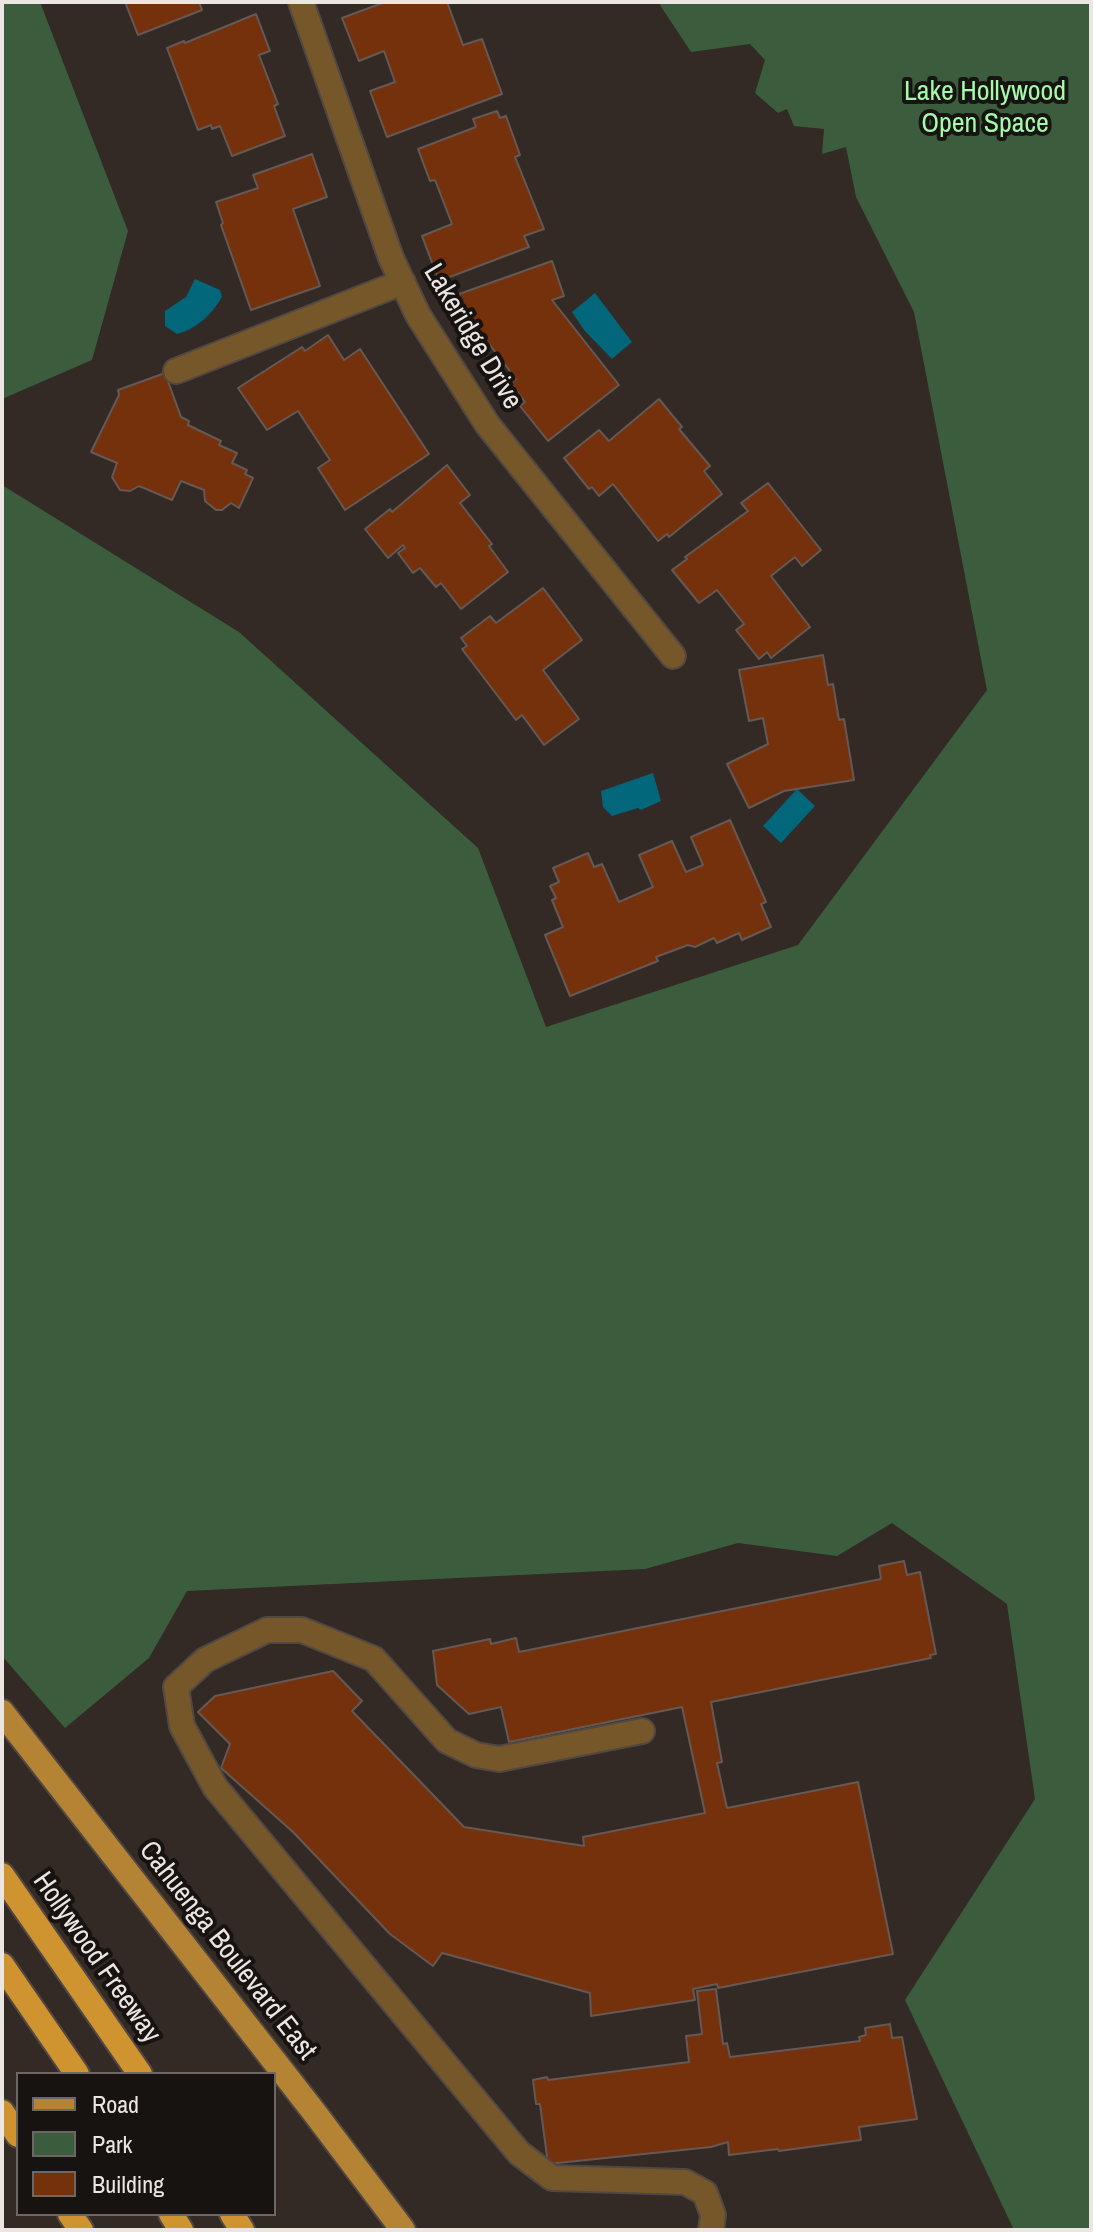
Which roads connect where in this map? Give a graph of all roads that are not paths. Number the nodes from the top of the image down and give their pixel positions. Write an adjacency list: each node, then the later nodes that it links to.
1 (301, 2): 2 (street, Lakeridge Drive)
2 (403, 282): 3 (street); 4 (street, Lakeridge Drive)
3 (176, 371)
4 (673, 656)
5 (2, 1712): 13 (main road, Cahuenga Boulevard East)
6 (642, 1731): 14 (street)
7 (2, 1875): 10 (highway, Hollywood Freeway)
8 (2, 1965): 9 (highway)
9 (76, 2072)
10 (139, 2072)
11 (2, 2112): 12 (highway)
12 (16, 2132)
13 (403, 2230)
14 (711, 2230)

